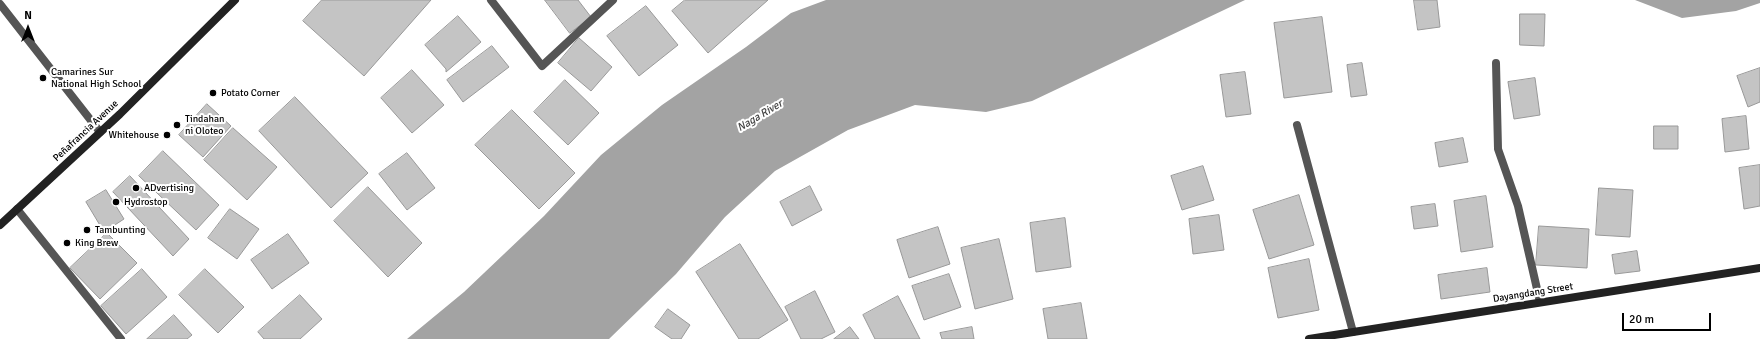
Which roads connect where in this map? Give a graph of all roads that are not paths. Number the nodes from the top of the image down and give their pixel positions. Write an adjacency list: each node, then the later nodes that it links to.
1 (235, 0): 7 (main road, Peñafrancia Avenue)
2 (491, 0): 3 (street)
3 (613, 0)
4 (0, 4): 7 (street)
5 (1496, 63): 12 (street)
6 (1297, 125): 13 (street)
7 (100, 132): 8 (main road, Peñafrancia Avenue)
8 (17, 208): 9 (main road, Peñafrancia Avenue); 14 (street)
9 (0, 225)
10 (1760, 268): 11 (street); 12 (main road, Dayangdang Street)
11 (1760, 271)
12 (1540, 302): 13 (main road, Dayangdang Street)
13 (1353, 332): 15 (main road, Dayangdang Street)
14 (121, 339)
15 (1309, 339)

